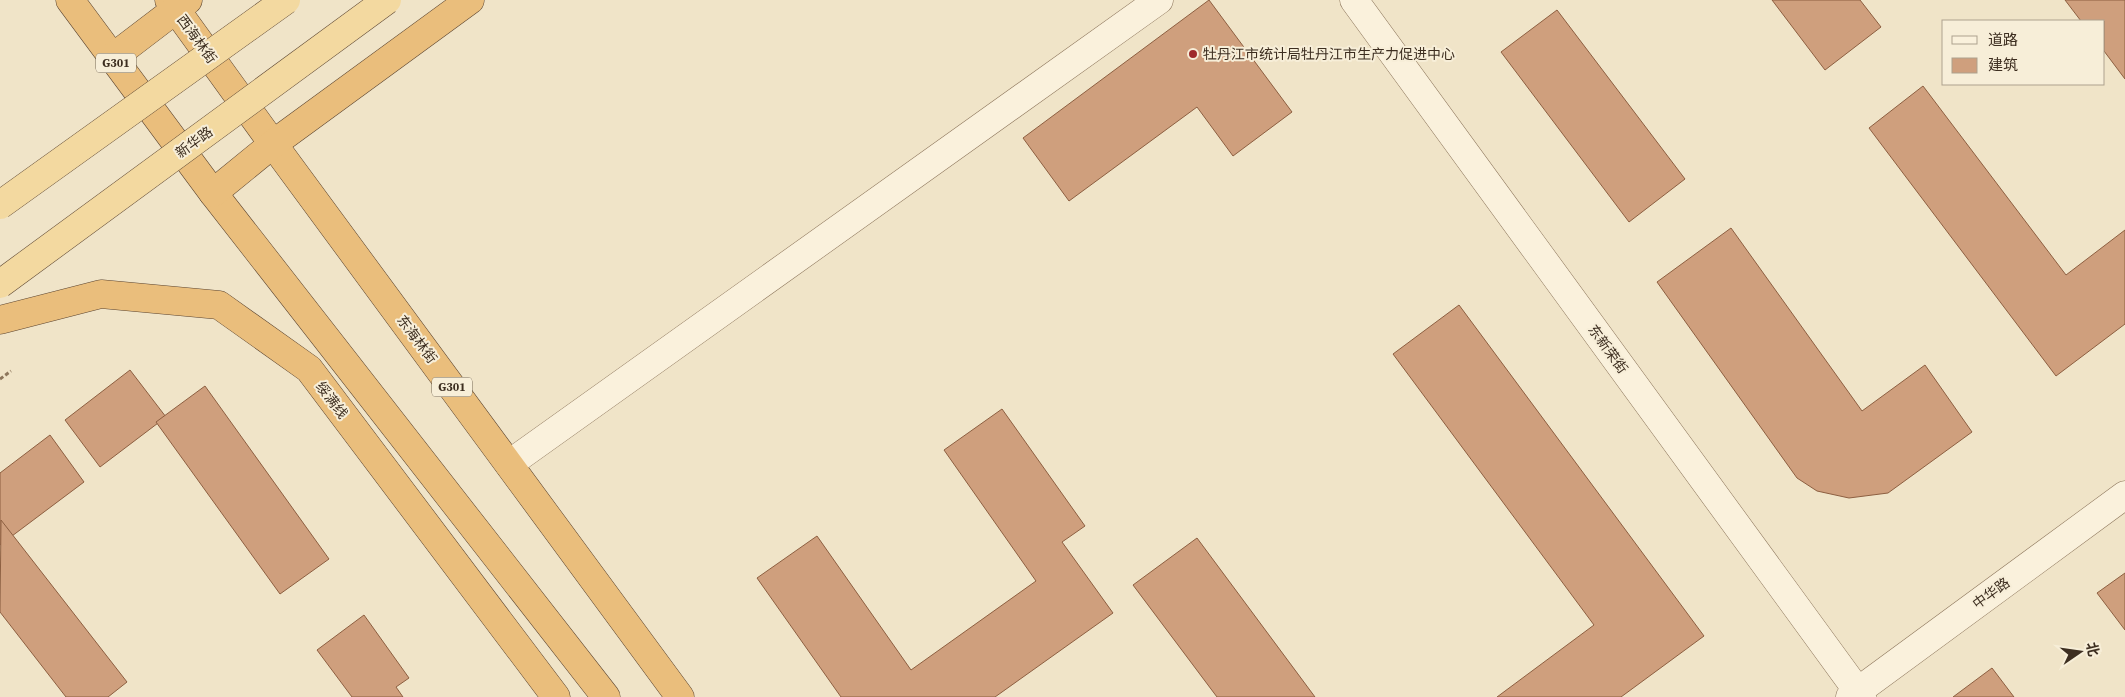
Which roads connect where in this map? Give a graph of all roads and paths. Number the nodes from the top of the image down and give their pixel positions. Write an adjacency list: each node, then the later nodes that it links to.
1 (70, 0): 8 (highway, G301)
2 (286, 0): 12 (main road, bridge)
3 (387, 0): 13 (main road, 新华路, bridge)
4 (470, 0): 10 (highway)
5 (1159, 0): 17 (street)
6 (1354, 0): 19 (street, 东新荣街)
7 (177, 3): 8 (highway); 9 (highway, 西海林街 / G301)
8 (112, 58): 11 (highway, G301)
9 (224, 78): 10 (highway, 东海林街 / G301)
10 (272, 144): 11 (highway); 17 (highway, 东海林街 / G301)
11 (213, 193): 21 (highway, G301)
12 (0, 205)
13 (0, 284)
14 (0, 320): 20 (highway, 绥满线)
15 (11, 371): 16 (path)
16 (0, 379)
17 (509, 464): 22 (highway, 东海林街 / G301)
18 (2125, 495): 19 (street, 中华路)
19 (1857, 695)
20 (556, 697)
21 (606, 697)
22 (680, 697)

